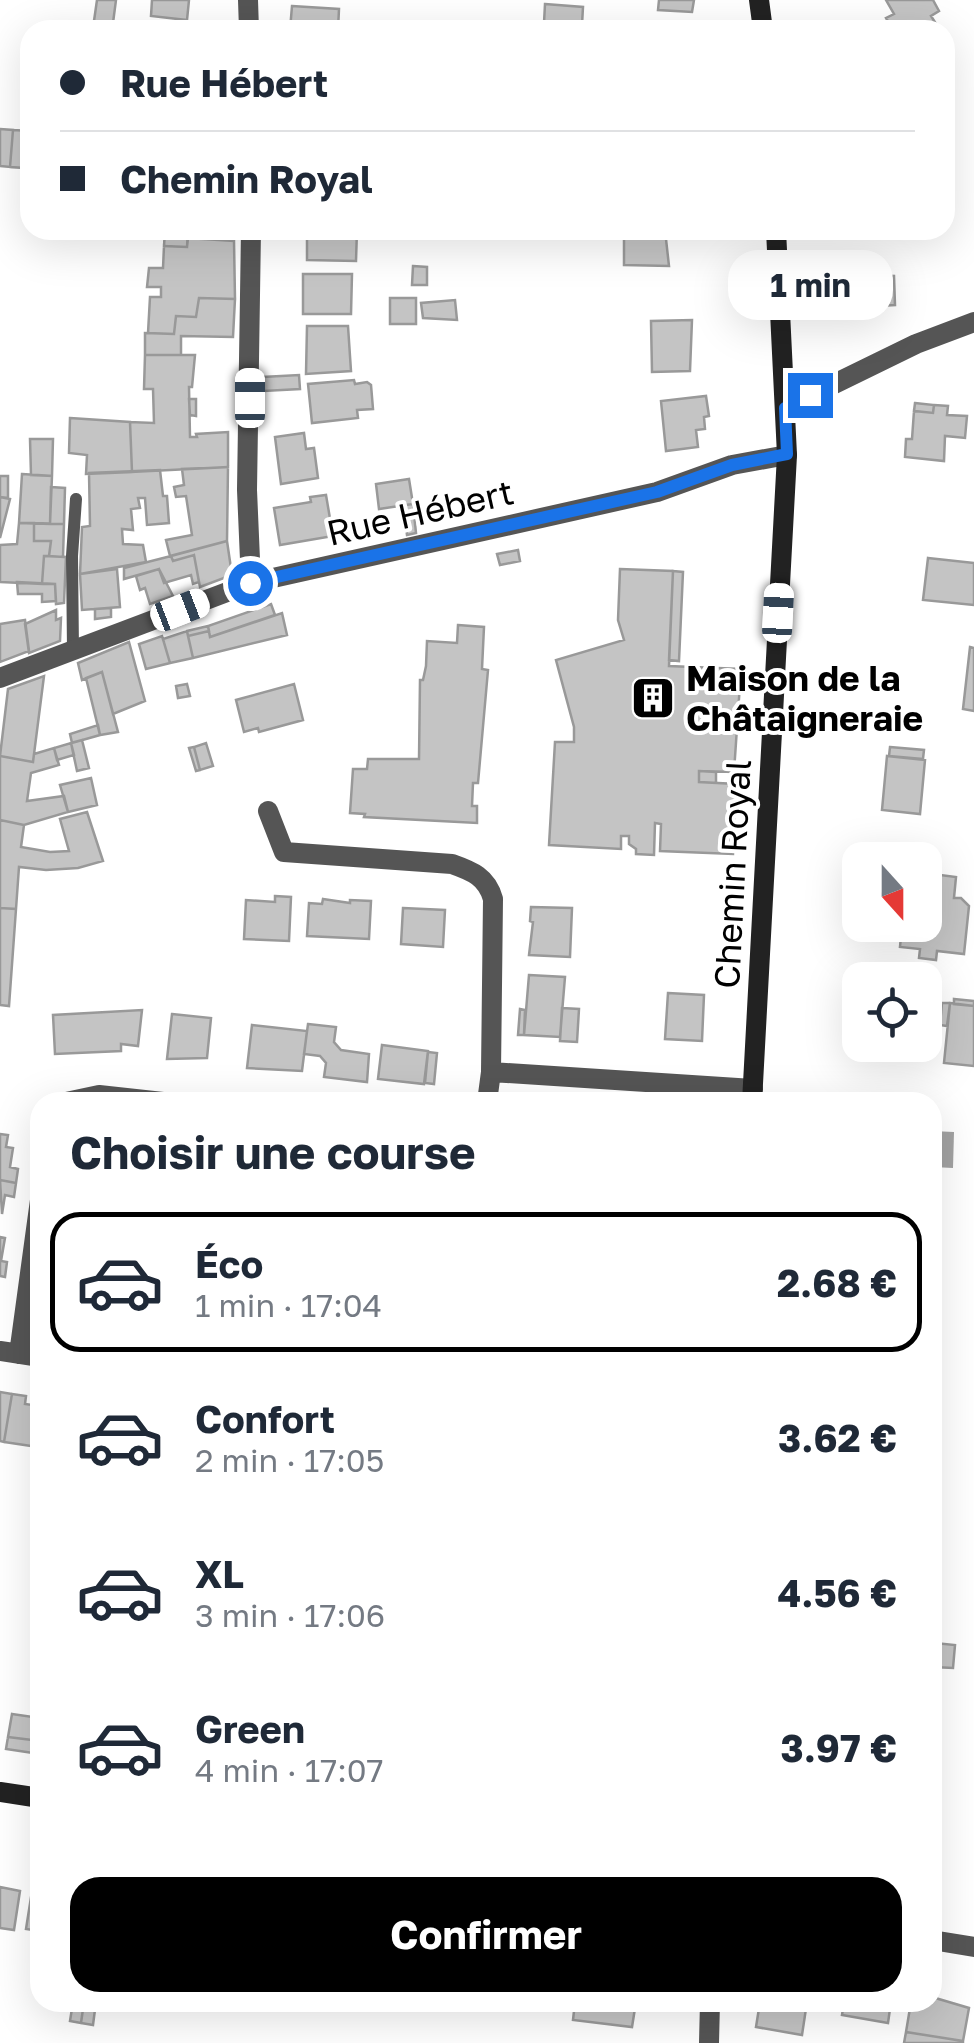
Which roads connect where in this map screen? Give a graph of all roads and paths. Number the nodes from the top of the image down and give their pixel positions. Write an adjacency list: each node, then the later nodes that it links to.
1 (252, 240): 7 (street)
2 (777, 240): 4 (street, Chemin Royal)
3 (974, 322): 4 (street)
4 (785, 408): 5 (street, Chemin Royal)
5 (787, 454): 7 (street, Rue Hébert); 14 (street, Chemin Royal)
6 (76, 499): 8 (lane)
7 (250, 583): 8 (street, Rue Hébert)
8 (74, 651): 9 (street, Rue Hébert)
9 (0, 678)
10 (268, 810): 11 (street)
11 (491, 1072): 12 (street); 13 (street)
12 (488, 1092)
13 (708, 1092)
14 (752, 1092)
15 (30, 1277): 16 (street)
16 (20, 1354)
17 (0, 1792): 18 (street)
18 (30, 1796)
19 (942, 1942): 20 (street)
20 (974, 1947)
21 (710, 2012): 22 (street)
22 (709, 2043)

